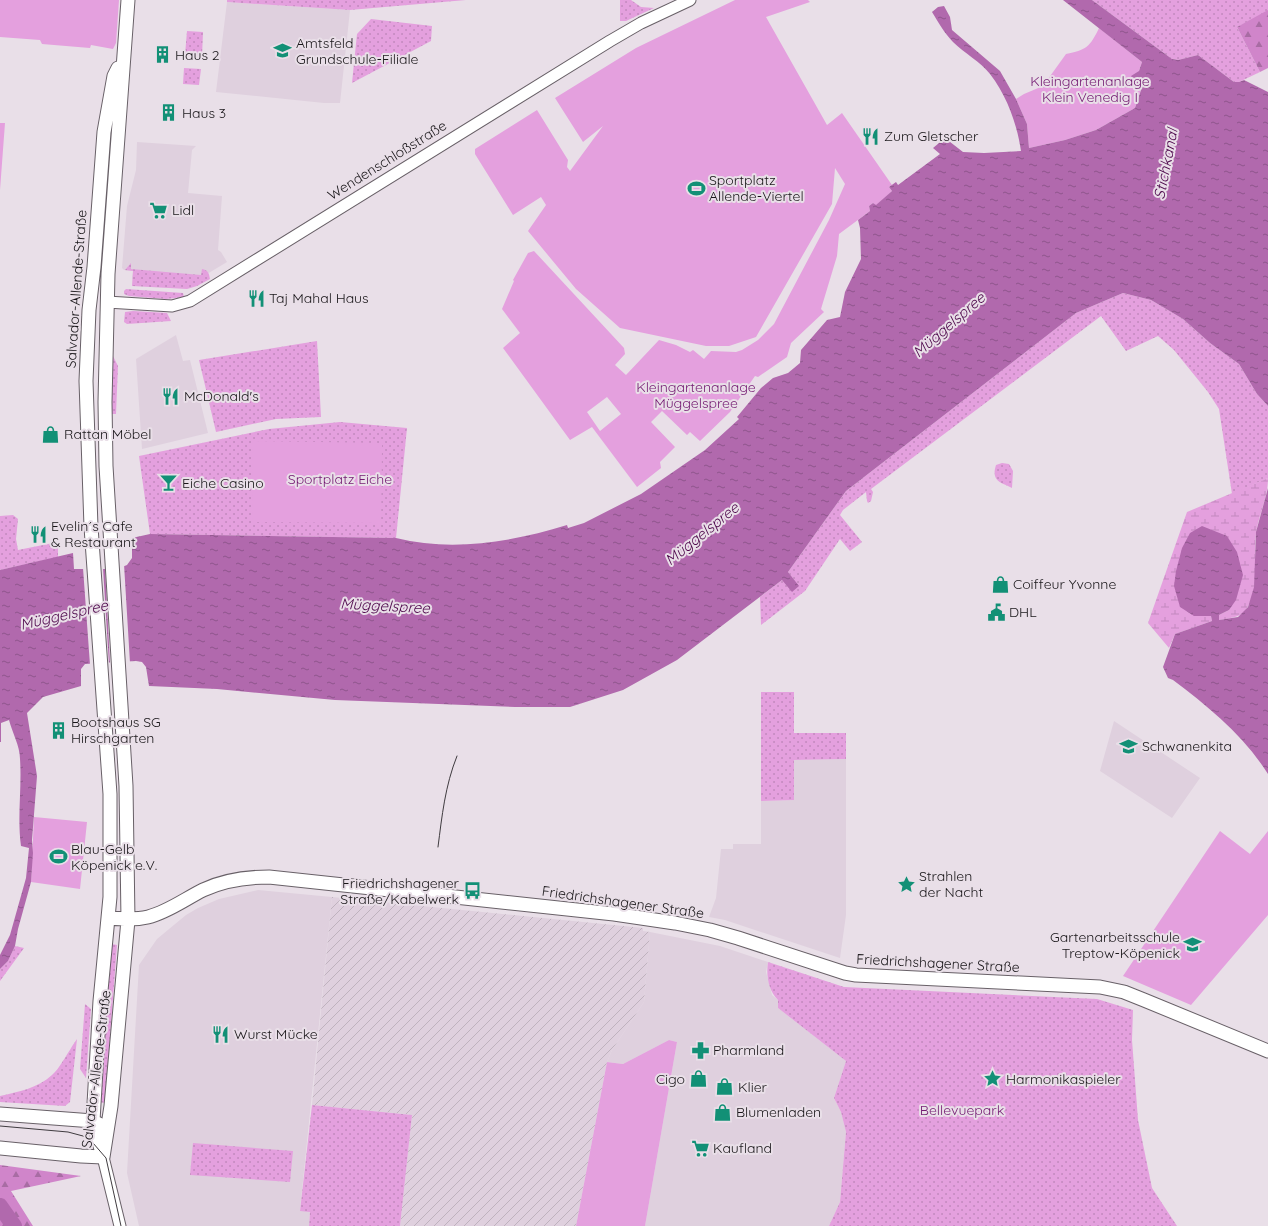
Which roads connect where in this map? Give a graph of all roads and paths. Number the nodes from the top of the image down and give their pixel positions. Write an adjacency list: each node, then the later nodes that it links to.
1 (128, 0): 3 (main road, Salvador-Allende-Straße)
2 (690, 0): 5 (street, Wendenschloßstraße)
3 (124, 55): 4 (main road, Salvador-Allende-Straße); 5 (main road, Salvador-Allende-Straße)
4 (91, 302): 5 (main road, Wendenschloßstraße); 6 (main road, Salvador-Allende-Straße)
5 (107, 302): 7 (main road, Salvador-Allende-Straße)
6 (109, 918): 7 (main road, Friedrichshagener Straße); 10 (main road, Salvador-Allende-Straße)
7 (128, 920): 8 (main road, Friedrichshagener Straße); 11 (main road, Salvador-Allende-Straße)
8 (1268, 1051)
9 (0, 1114): 10 (main road)
10 (93, 1120): 11 (main road); 13 (main road, Salvador-Allende-Straße)
11 (108, 1129): 13 (main road, Salvador-Allende-Straße)
12 (0, 1148): 13 (main road)
13 (103, 1157): 14 (street)
14 (120, 1226)

